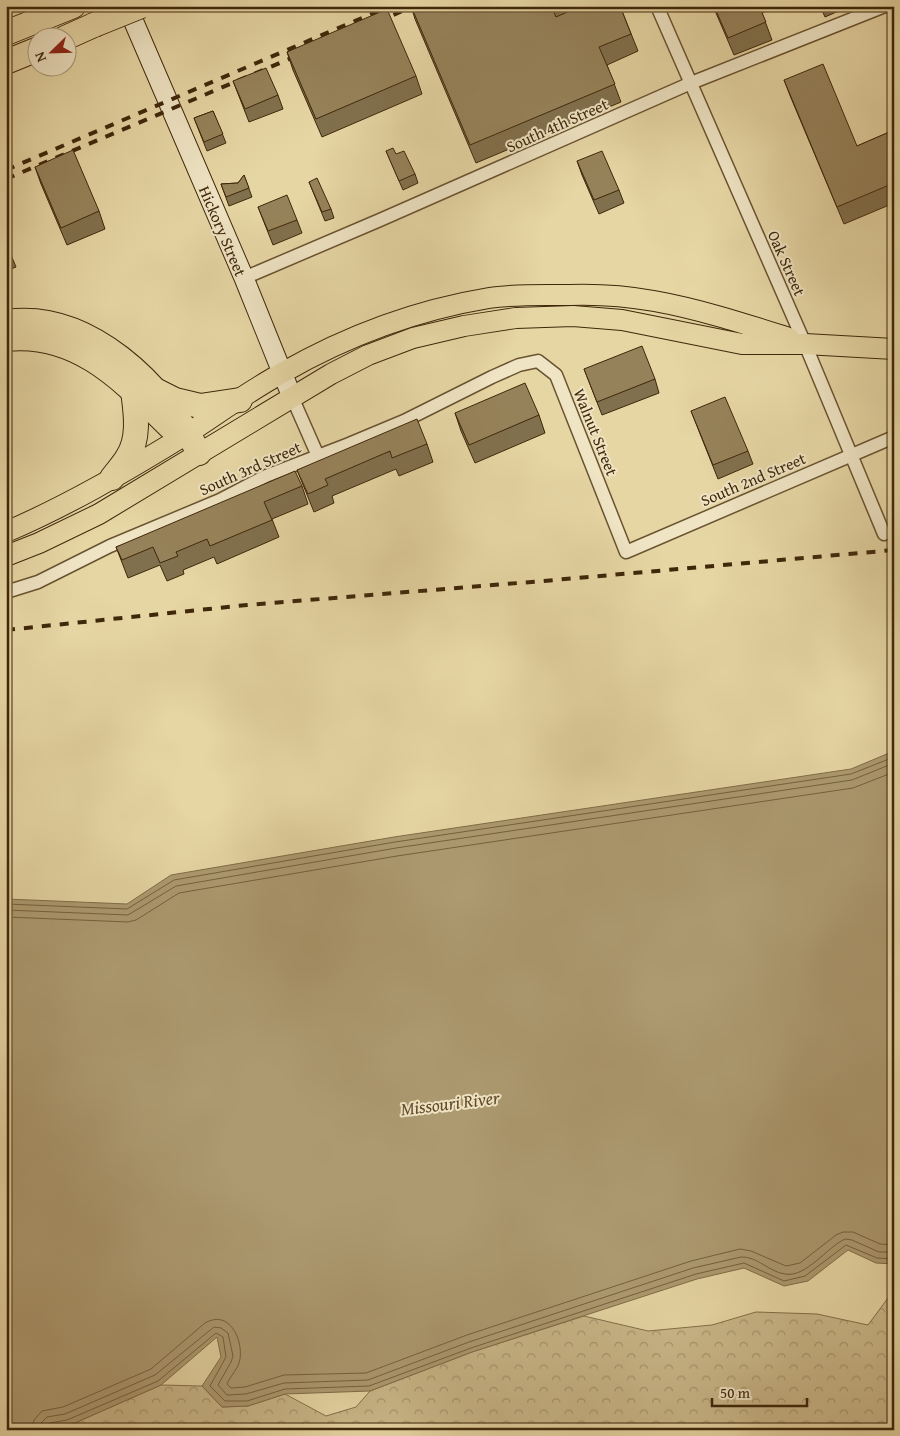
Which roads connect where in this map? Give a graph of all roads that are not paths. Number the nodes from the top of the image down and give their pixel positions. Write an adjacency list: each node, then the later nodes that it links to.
1 (73, 6): 6 (highway)
2 (127, 6): 11 (street, Hickory Street)
3 (140, 6): 7 (highway, bridge)
4 (657, 6): 10 (street, Oak Street)
5 (885, 6): 10 (street, South 4th Street)
6 (12, 30)
7 (78, 32)
8 (28, 53): 9 (highway)
9 (9, 62)
10 (691, 83): 11 (street, South 4th Street); 14 (street, Oak Street)
11 (244, 278): 17 (street, Hickory Street)
12 (6, 322): 19 (highway)
13 (6, 339): 18 (highway)
14 (805, 344): 15 (main road); 17 (main road); 20 (main road); 25 (street, Oak Street)
15 (894, 349)
16 (507, 371): 26 (street, South 3rd Street); 30 (street, Walnut Street)
17 (282, 373): 20 (street, Hickory Street); 21 (main road)
18 (133, 391): 22 (highway); 27 (highway)
19 (157, 391): 21 (highway); 22 (highway)
20 (292, 397): 24 (main road); 26 (street, Hickory Street)
21 (240, 400): 22 (main road)
22 (185, 435): 24 (highway); 27 (main road)
23 (894, 437): 25 (street, South 2nd Street)
24 (199, 454): 31 (main road)
25 (852, 455): 29 (street, Oak Street); 30 (street, South 2nd Street)
26 (318, 456): 32 (street, South 3rd Street)
27 (112, 478): 28 (main road)
28 (6, 532)
29 (884, 534)
30 (626, 552)
31 (6, 556)
32 (6, 592)

